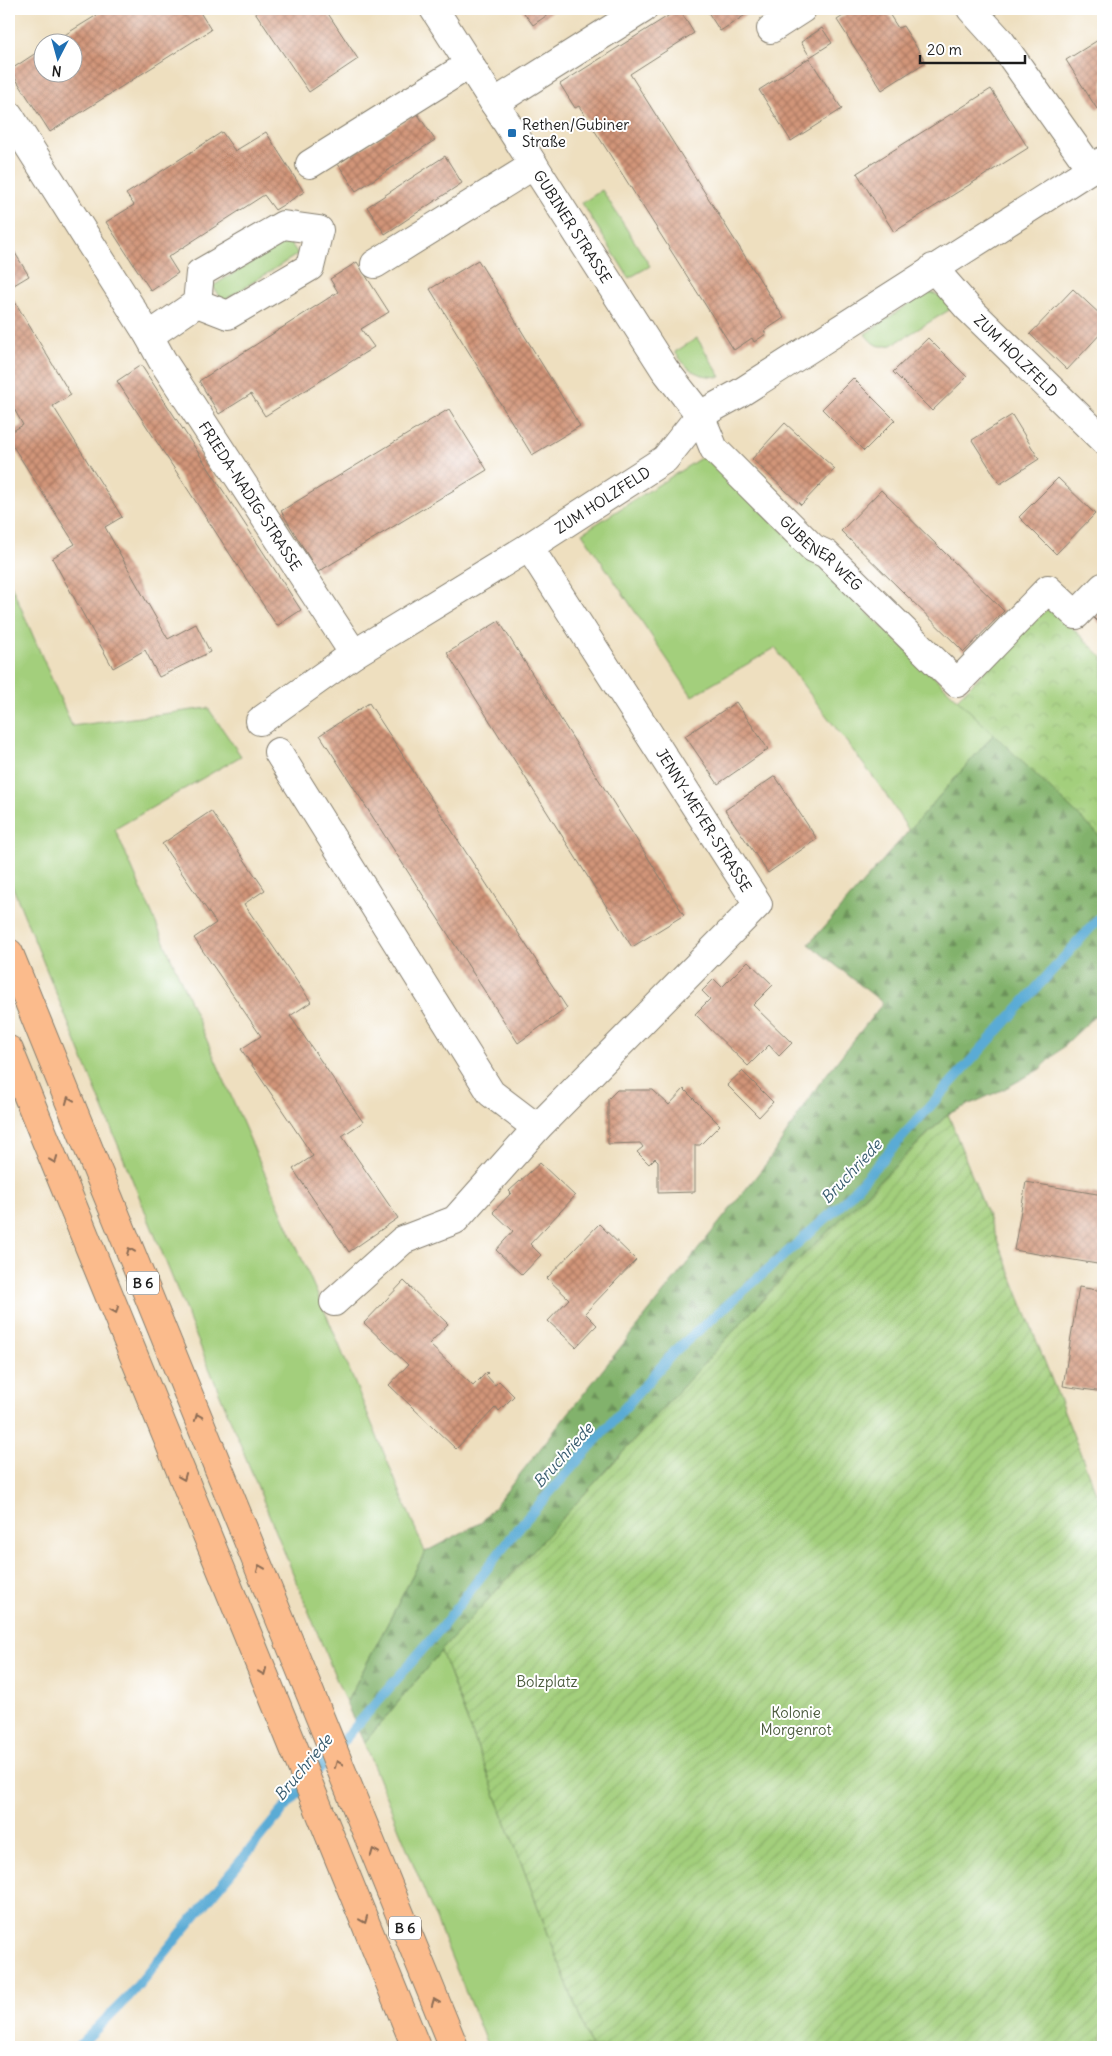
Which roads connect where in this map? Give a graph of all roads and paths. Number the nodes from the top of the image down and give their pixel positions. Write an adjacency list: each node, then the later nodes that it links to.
1 (434, 9): 6 (street, GUBINER STRASSE)
2 (643, 9): 7 (street)
3 (802, 9): 5 (street)
4 (971, 9): 11 (street)
5 (771, 30)
6 (470, 64): 7 (street, GUBINER STRASSE); 9 (street)
7 (494, 103): 10 (street, GUBINER STRASSE)
8 (9, 115): 15 (street, FRIEDA-NADIG-STRASSE)
9 (310, 164)
10 (534, 165): 12 (street); 16 (street, GUBINER STRASSE)
11 (1097, 165): 13 (street, ZUM HOLZFELD)
12 (376, 264)
13 (933, 268): 16 (street, ZUM HOLZFELD); 17 (street, ZUM HOLZFELD)
14 (197, 303): 15 (street)
15 (150, 336): 20 (street, FRIEDA-NADIG-STRASSE)
16 (700, 415): 18 (street, ZUM HOLZFELD); 19 (street, GUBENER WEG)
17 (1103, 440)
18 (529, 547): 20 (street, ZUM HOLZFELD); 25 (street, JENNY-MEYER-STRASSE)
19 (1103, 587)
20 (354, 654): 21 (street, ZUM HOLZFELD)
21 (260, 722)
22 (278, 752): 25 (street)
23 (9, 953): 28 (highway, B 6, one-way to 23)
24 (9, 1050): 27 (highway, B 6, one-way to 27)
25 (538, 1128): 26 (street, JENNY-MEYER-STRASSE)
26 (334, 1302)
27 (416, 2047)
28 (454, 2047)

